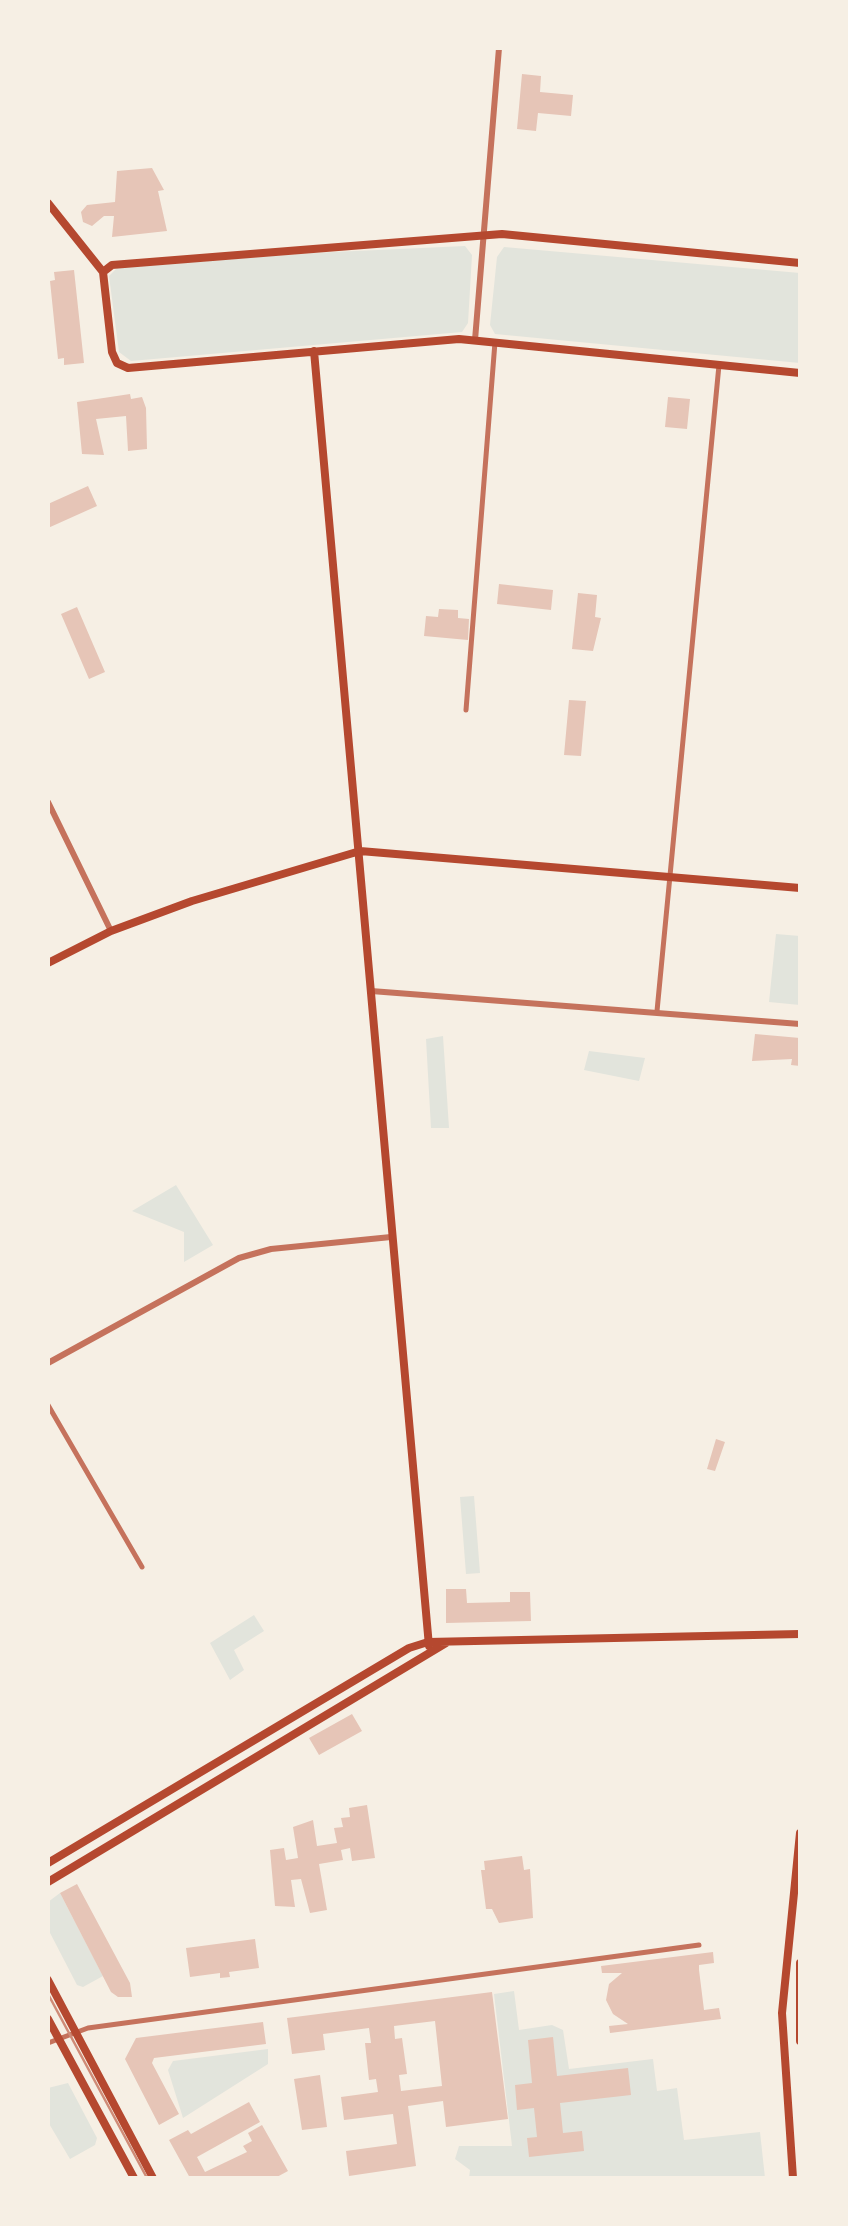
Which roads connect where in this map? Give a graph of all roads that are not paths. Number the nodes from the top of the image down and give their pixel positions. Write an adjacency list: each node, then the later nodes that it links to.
1 (499, 48): 3 (street)
2 (48, 203): 5 (main road)
3 (482, 237): 4 (main road); 5 (main road); 6 (street)
4 (800, 263)
5 (104, 272): 8 (main road)
6 (474, 340): 7 (main road); 8 (main road)
7 (495, 342): 9 (main road); 11 (street)
8 (314, 351): 13 (main road)
9 (719, 365): 10 (main road); 14 (street)
10 (800, 373)
11 (466, 710)
12 (48, 802): 16 (street)
13 (360, 850): 14 (main road); 16 (main road); 18 (main road)
14 (670, 875): 15 (main road); 19 (street)
15 (800, 888)
16 (110, 930): 17 (main road)
17 (48, 963)
18 (371, 990): 19 (street); 21 (main road)
19 (658, 1011): 20 (street)
20 (800, 1024)
21 (391, 1236): 22 (street); 26 (main road)
22 (48, 1363)
23 (48, 1405): 24 (street)
24 (142, 1567)
25 (800, 1634): 27 (main road)
26 (428, 1642): 27 (main road); 28 (main road); 30 (main road)
27 (446, 1643): 28 (main road)
28 (429, 1656): 31 (main road)
29 (800, 1833): 41 (main road)
30 (48, 1863)
31 (48, 1882)
32 (699, 1945): 36 (street)
33 (800, 1964): 38 (main road)
34 (48, 1980): 36 (main road)
35 (48, 2019): 37 (main road)
36 (74, 2031): 37 (street); 43 (main road)
37 (58, 2038): 39 (street); 42 (main road)
38 (800, 2041)
39 (48, 2044)
40 (800, 2114): 41 (street)
41 (789, 2115): 44 (main road)
42 (134, 2178)
43 (153, 2178)
44 (794, 2178)

